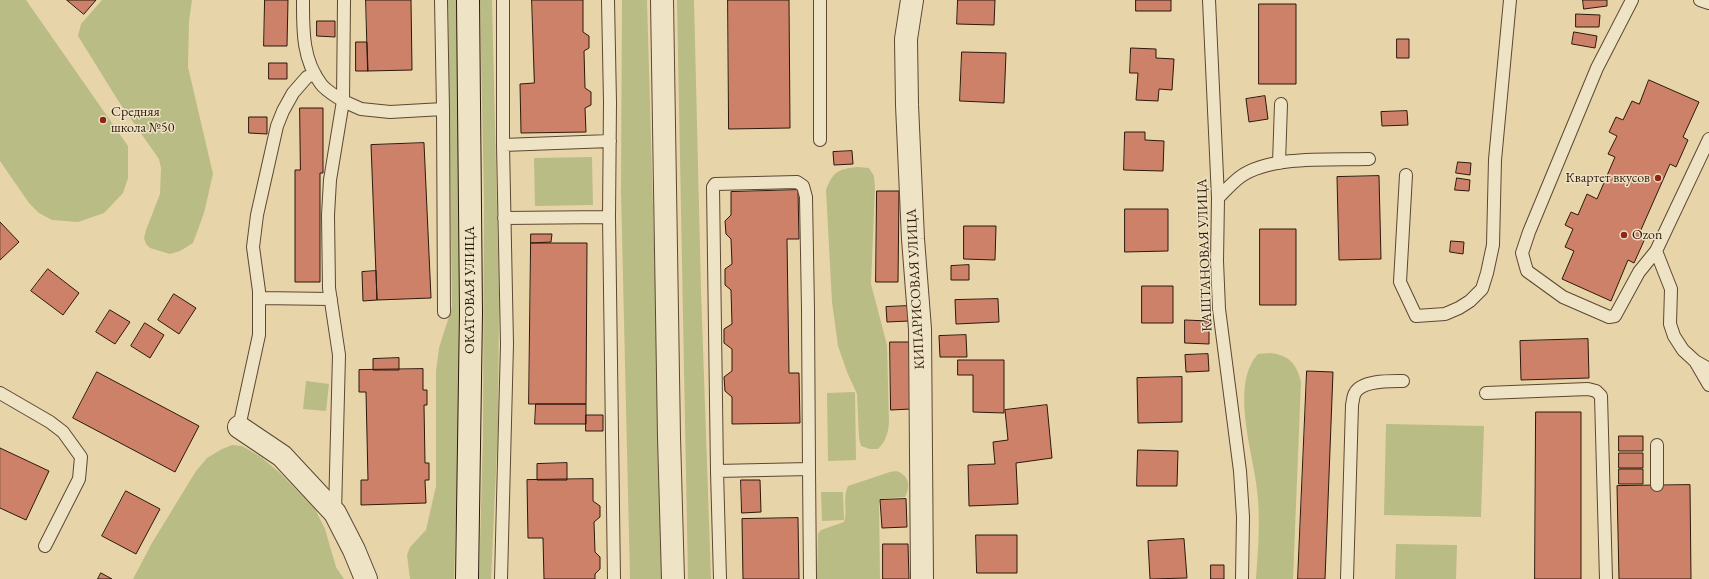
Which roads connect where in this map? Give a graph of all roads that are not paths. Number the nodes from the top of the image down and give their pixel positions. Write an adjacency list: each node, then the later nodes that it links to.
1 (303, 0): 15 (lane)
2 (344, 0): 16 (lane)
3 (441, 0): 18 (lane)
4 (468, 0): 47 (street, ОКАТОВАЯ УЛИЦА)
5 (503, 0): 22 (lane)
6 (608, 0): 20 (lane)
7 (662, 0): 50 (street)
8 (820, 0): 21 (lane)
9 (912, 0): 53 (street, КИПАРИСОВАЯ УЛИЦА)
10 (1209, 0): 26 (lane, КАШТАНОВАЯ УЛИЦА)
11 (1510, 0): 25 (lane)
12 (1632, 0): 29 (lane)
13 (1700, 0): 14 (lane)
14 (1709, 3)
15 (315, 74): 16 (lane); 30 (lane)
16 (343, 101): 18 (lane); 31 (lane)
17 (1281, 104): 24 (lane)
18 (443, 109): 32 (lane)
19 (1709, 139): 29 (lane)
20 (610, 140): 22 (lane); 27 (lane)
21 (820, 140)
22 (503, 145): 28 (lane)
23 (1369, 159): 24 (lane)
24 (1279, 162): 26 (lane)
25 (1406, 175)
26 (1218, 198): 54 (lane, КАШТАНОВАЯ УЛИЦА)
27 (609, 217): 28 (lane); 49 (lane)
28 (504, 218): 48 (lane)
29 (1656, 251): 33 (lane)
30 (259, 298): 31 (lane); 39 (lane)
31 (331, 299): 44 (lane)
32 (444, 312)
33 (1695, 361): 34 (lane); 36 (lane)
34 (1709, 369)
35 (1403, 381): 55 (lane)
36 (1709, 385)
37 (0, 393): 45 (lane)
38 (1486, 393): 56 (lane)
39 (239, 427): 44 (street)
40 (1656, 445): 43 (lane)
41 (809, 469): 42 (lane); 42 (lane); 52 (lane)
42 (717, 471): 51 (lane)
43 (1657, 485)
44 (336, 514): 46 (street)
45 (45, 546)
46 (366, 579)
47 (467, 579)
48 (501, 579)
49 (614, 579)
50 (673, 579)
51 (720, 579)
52 (810, 579)
53 (922, 579)
54 (1242, 579)
55 (1347, 579)
56 (1606, 579)

